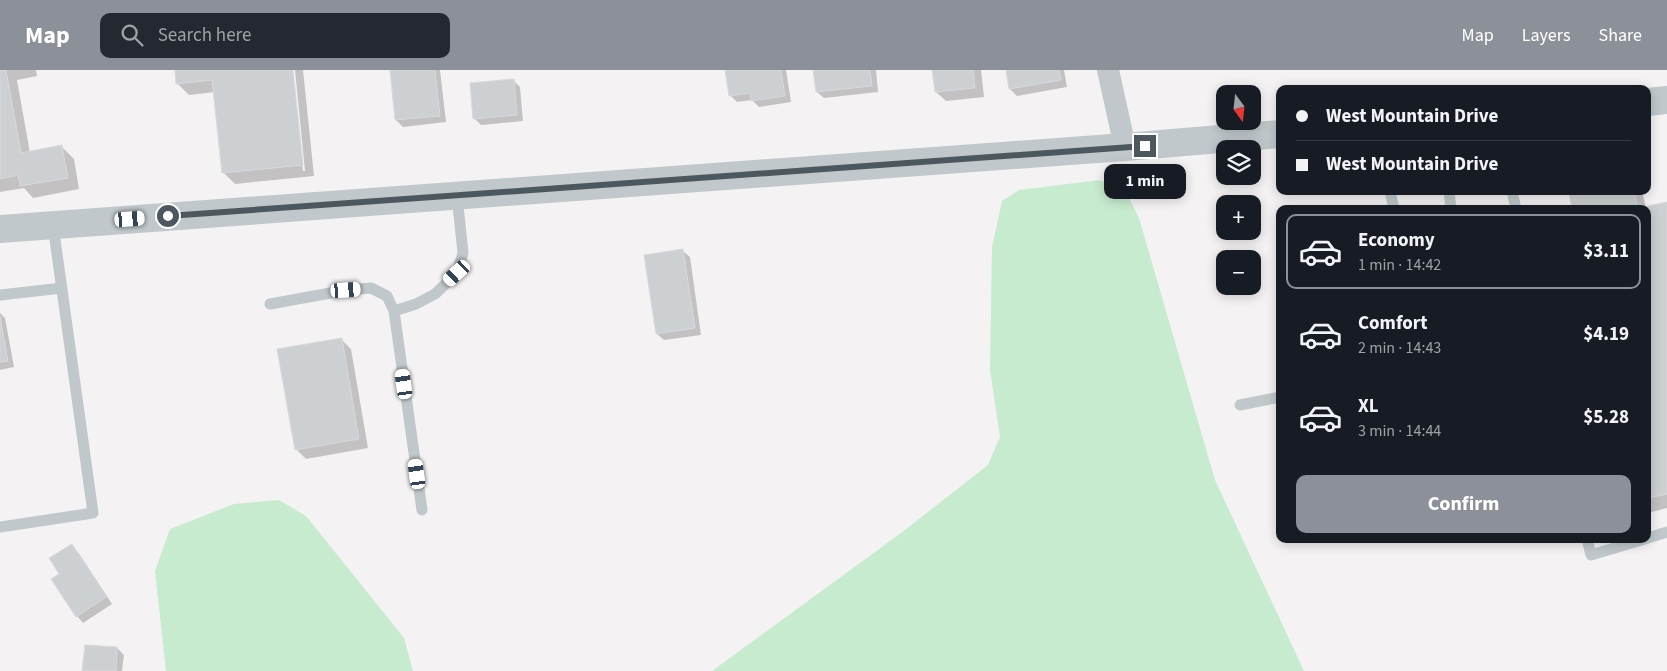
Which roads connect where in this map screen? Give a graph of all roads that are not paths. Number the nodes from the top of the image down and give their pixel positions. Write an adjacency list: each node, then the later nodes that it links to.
1 (1108, 70): 5 (street)
2 (1667, 100): 3 (street)
3 (1651, 102)
4 (1276, 134): 5 (street)
5 (1125, 147): 6 (street)
6 (456, 196): 7 (street); 12 (lane)
7 (53, 225): 8 (street); 9 (lane)
8 (0, 229)
9 (62, 288): 10 (lane); 16 (lane)
10 (0, 295)
11 (270, 304): 12 (lane)
12 (394, 311): 15 (lane)
13 (1276, 398): 14 (lane)
14 (1240, 405)
15 (422, 510)
16 (0, 527)
17 (1667, 532): 18 (lane)
18 (1651, 537)
19 (1588, 543): 20 (lane)
20 (1629, 543)

